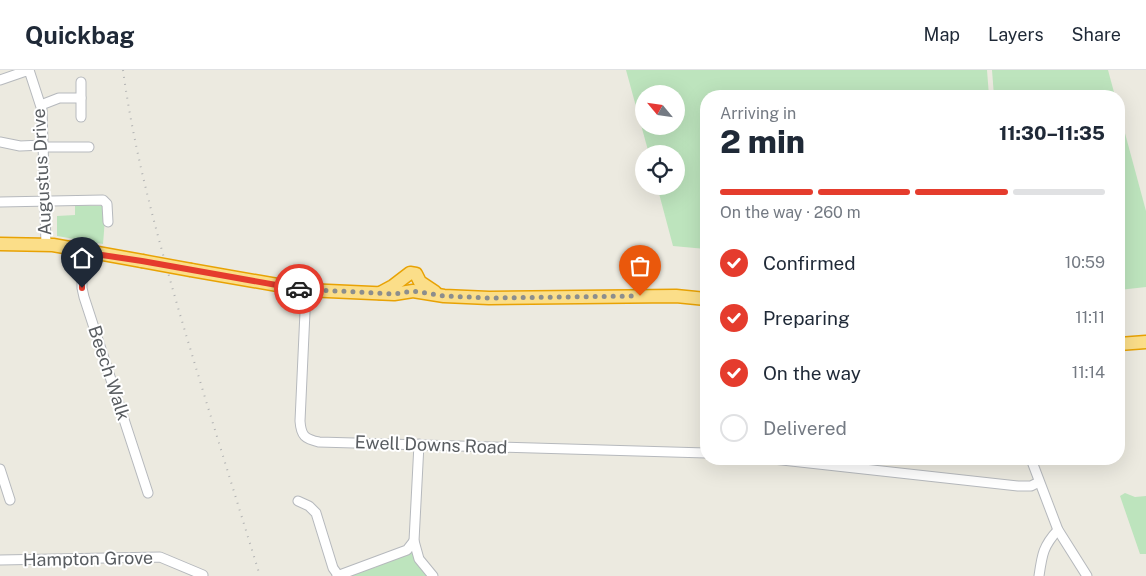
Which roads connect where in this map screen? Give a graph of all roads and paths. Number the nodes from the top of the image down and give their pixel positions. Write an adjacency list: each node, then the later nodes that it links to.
1 (29, 70): 2 (street); 5 (street, Augustus Drive)
2 (0, 80)
3 (81, 82): 4 (street)
4 (81, 98): 5 (street); 6 (street)
5 (41, 105): 8 (street, Augustus Drive)
6 (82, 117)
7 (0, 142): 8 (street)
8 (43, 146): 9 (street); 10 (street, Augustus Drive)
9 (89, 147)
10 (44, 201): 11 (street); 12 (street); 14 (street, Augustus Drive)
11 (0, 202)
12 (108, 222)
13 (0, 244): 14 (highway)
14 (46, 245): 15 (highway)
15 (82, 252): 17 (highway, bridge); 28 (street, Beech Walk)
16 (414, 288): 18 (highway); 18 (highway); 19 (highway)
17 (306, 290): 18 (highway); 22 (street, Ewell Downs Road)
18 (379, 294)
19 (700, 299)
20 (1146, 342): 21 (highway)
21 (1125, 344)
22 (419, 444): 23 (street, Ewell Downs Road); 32 (street)
23 (700, 453)
24 (827, 465): 27 (street)
25 (1033, 465): 27 (street)
26 (0, 469): 29 (street)
27 (1039, 482): 31 (street)
28 (148, 493)
29 (10, 500)
30 (298, 500): 35 (street)
31 (1058, 530): 37 (street); 38 (street)
32 (414, 541): 35 (street); 36 (street)
33 (0, 560): 34 (street, Hampton Grove)
34 (203, 575)
35 (337, 575)
36 (433, 576)
37 (1039, 576)
38 (1086, 576)

